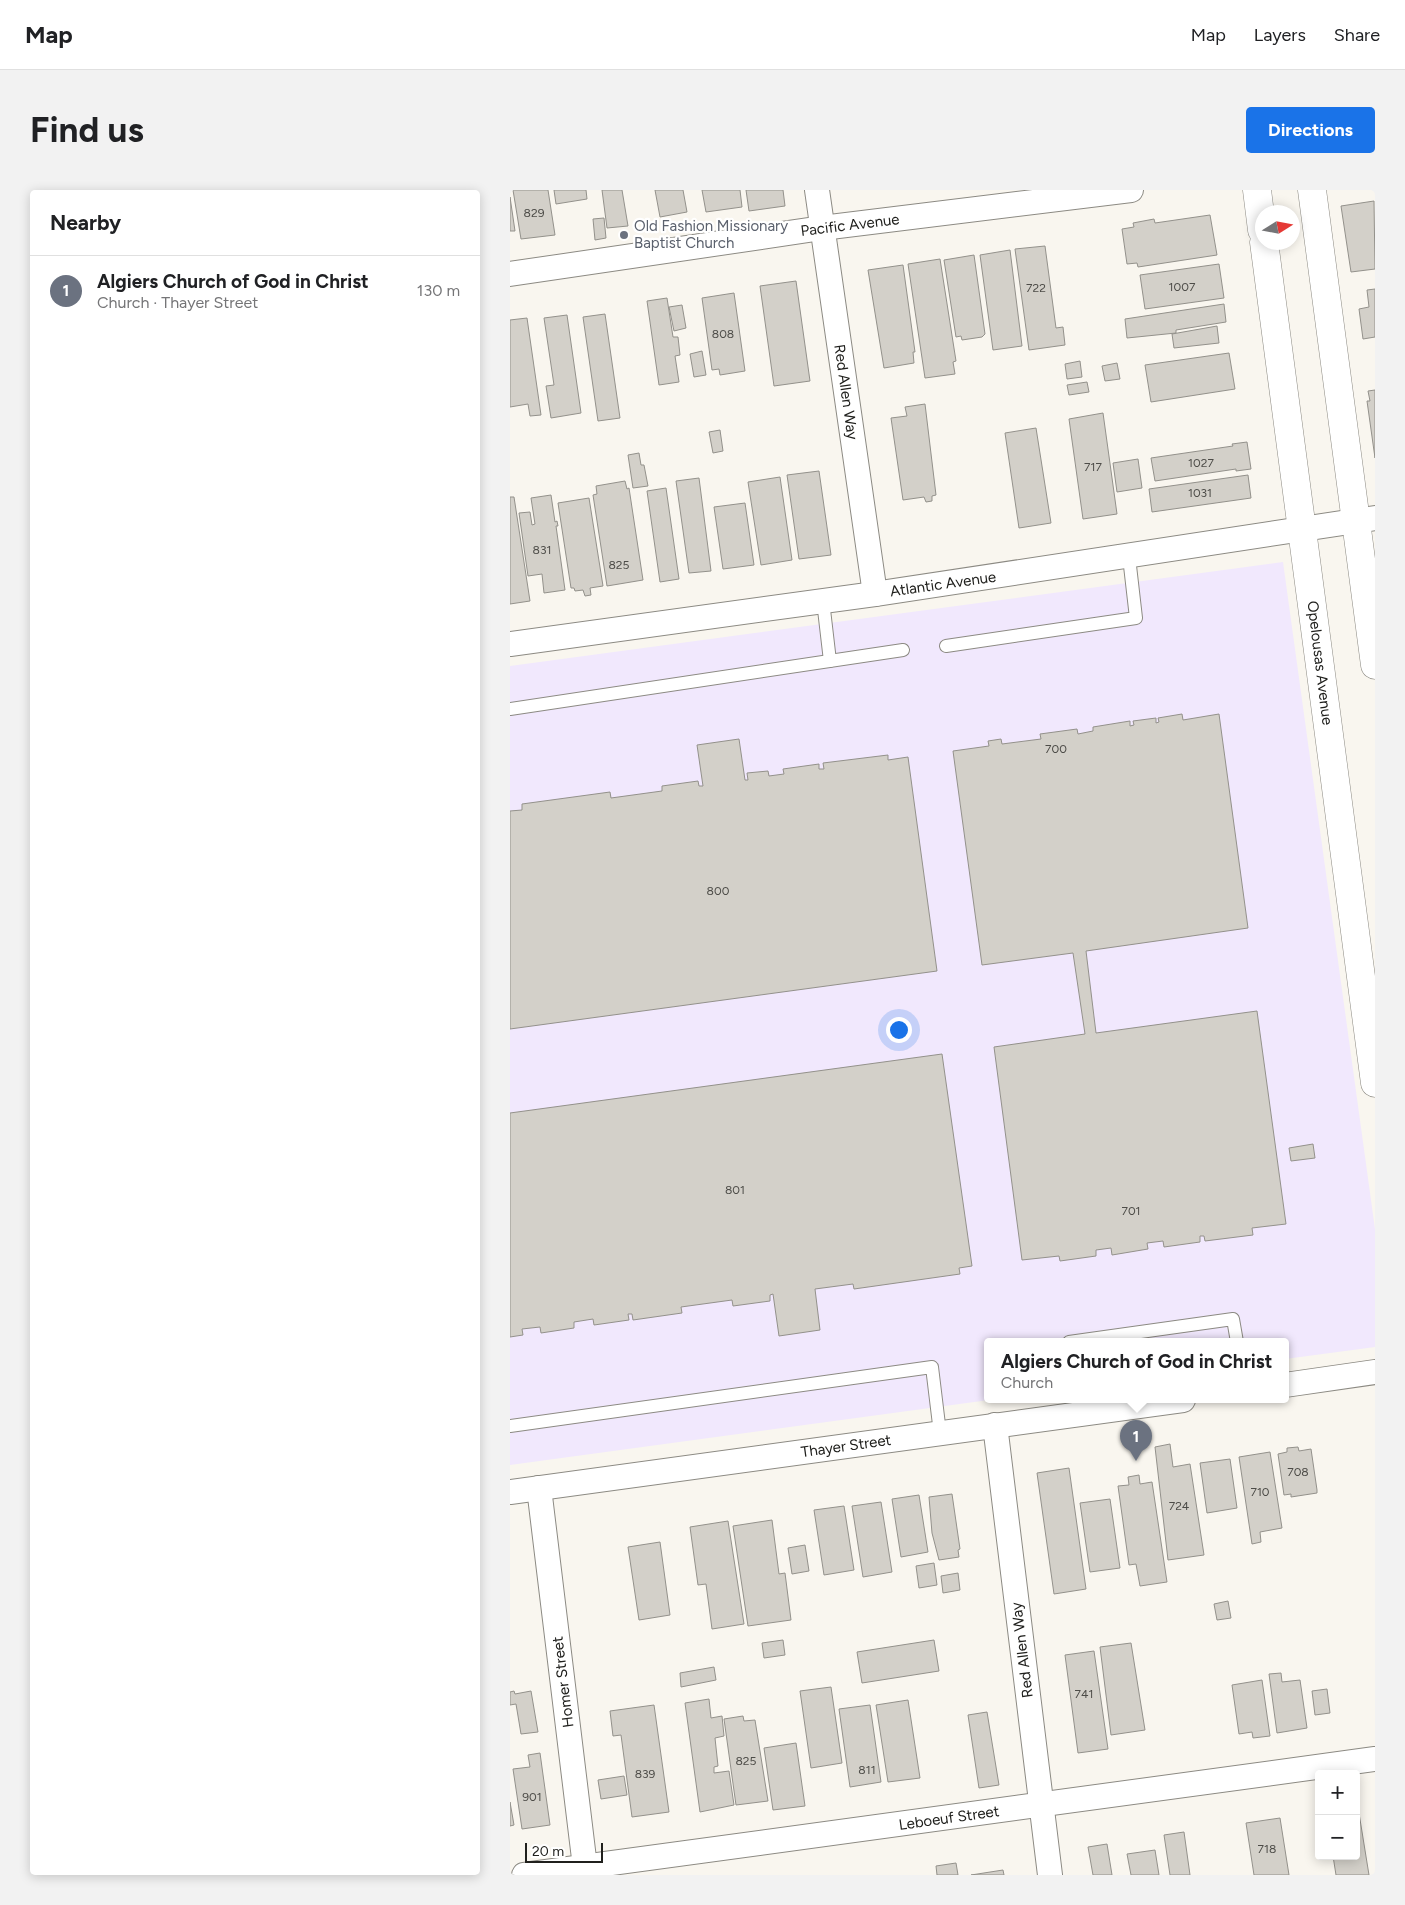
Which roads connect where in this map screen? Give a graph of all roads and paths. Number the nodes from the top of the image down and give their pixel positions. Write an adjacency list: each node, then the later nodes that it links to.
1 (817, 190): 6 (street, Red Allen Way)
2 (1131, 190): 6 (street, Pacific Avenue)
3 (1257, 190): 5 (street)
4 (1312, 190): 9 (street)
5 (1259, 205)
6 (822, 228): 8 (street, Pacific Avenue); 12 (street, Red Allen Way)
7 (1265, 250): 10 (street, Opelousas Avenue)
8 (510, 274)
9 (1365, 520): 10 (street, Atlantic Avenue); 18 (street)
10 (1302, 529): 11 (street, Atlantic Avenue); 20 (street, Opelousas Avenue)
11 (1129, 557): 12 (street, Atlantic Avenue); 15 (lane)
12 (875, 594): 13 (street, Atlantic Avenue)
13 (823, 602): 14 (street, Atlantic Avenue); 17 (lane)
14 (510, 644)
15 (946, 646)
16 (902, 650): 17 (lane)
17 (830, 660): 19 (lane)
18 (1375, 665)
19 (510, 709)
20 (1375, 1083)
21 (1098, 1338): 22 (lane)
22 (1236, 1338)
23 (1375, 1372): 24 (street)
24 (1289, 1384)
25 (1160, 1403): 26 (street, Thayer Street)
26 (994, 1425): 28 (street, Thayer Street); 32 (street, Red Allen Way)
27 (510, 1426): 28 (lane)
28 (940, 1433): 29 (street, Thayer Street)
29 (539, 1488): 30 (street, Thayer Street); 33 (street, Homer Street)
30 (510, 1492)
31 (1375, 1760): 32 (street, Leboeuf Street)
32 (1040, 1806): 33 (street, Leboeuf Street); 35 (street, Red Allen Way)
33 (586, 1871): 34 (street, Leboeuf Street)
34 (524, 1875)
35 (1050, 1875)

